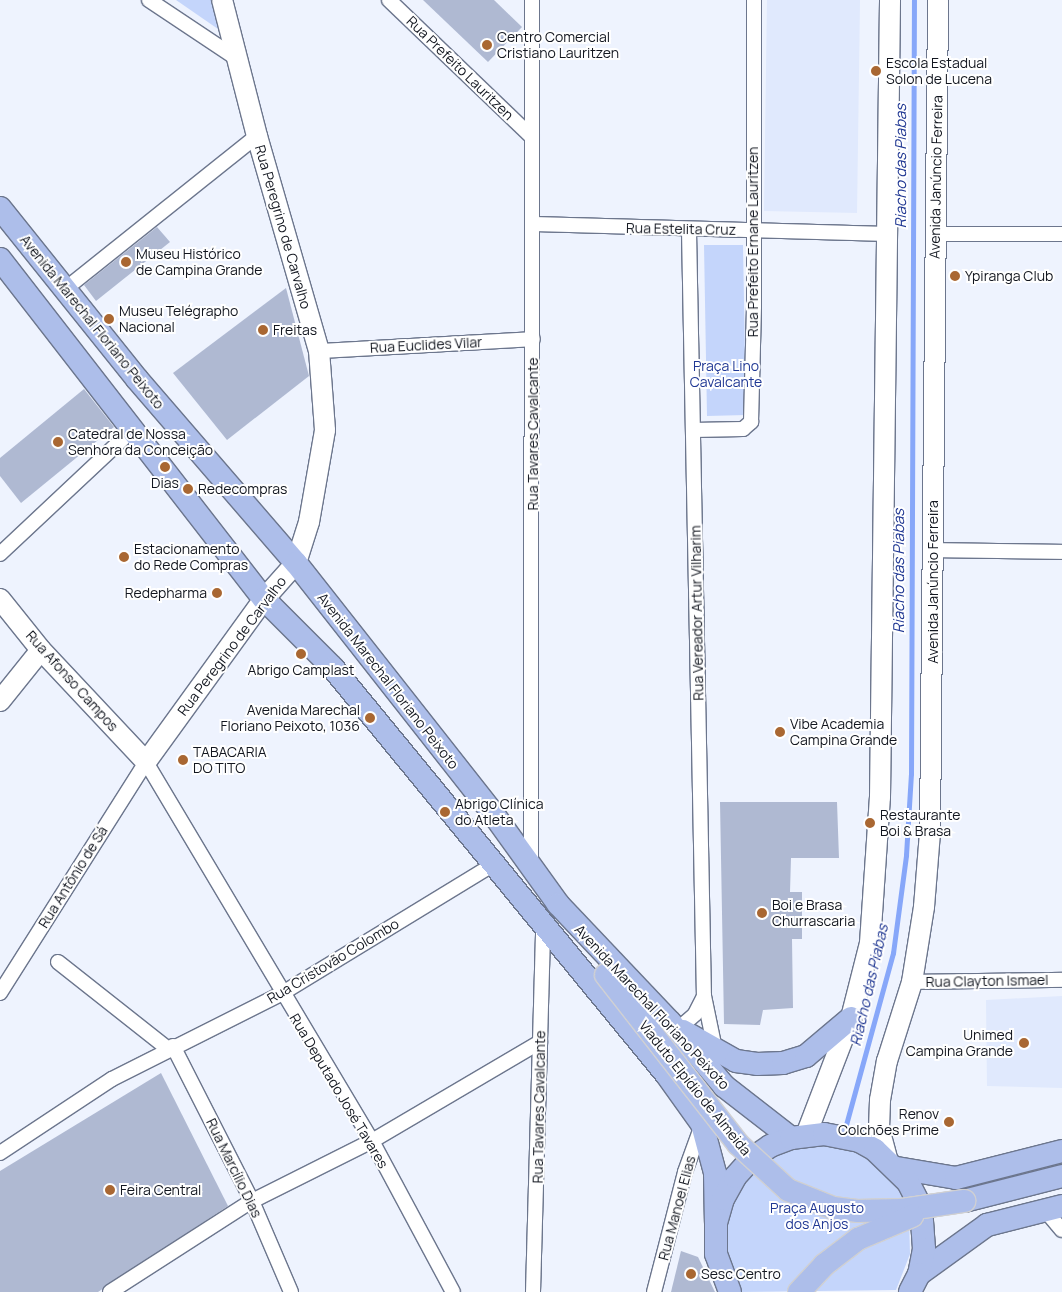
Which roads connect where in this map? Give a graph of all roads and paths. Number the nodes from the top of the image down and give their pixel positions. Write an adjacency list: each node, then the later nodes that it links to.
1 (148, 0): 8 (street)
2 (222, 0): 8 (main road, Rua Peregrino de Carvalho)
3 (389, 0): 10 (street, Rua Prefeito Lauritzen)
4 (532, 0): 10 (street, Rua Tavares Cavalcante)
5 (754, 0): 13 (street, Rua Prefeito Ernane Lauritzen)
6 (890, 0): 15 (main road)
7 (938, 0): 16 (main road, Avenida Janúncio Ferreira)
8 (236, 58): 9 (main road, Rua Peregrino de Carvalho)
9 (257, 136): 19 (street); 21 (main road, Rua Peregrino de Carvalho)
10 (531, 136): 12 (street, Rua Tavares Cavalcante)
11 (0, 208): 19 (main road, Avenida Marechal Floriano Peixoto)
12 (534, 224): 14 (street, Rua Estelita Cruz); 20 (street, Rua Tavares Cavalcante)
13 (752, 230): 14 (street, Rua Estelita Cruz); 15 (street, Rua Estelita Cruz); 23 (street, Rua Prefeito Ernane Lauritzen)
14 (689, 231): 23 (street, Rua Vereador Artur Vilharim)
15 (888, 234): 43 (main road)
16 (935, 234): 17 (street); 24 (main road, Avenida Janúncio Ferreira)
17 (1062, 234)
18 (0, 259): 22 (main road, Avenida Marechal Floriano Peixoto)
19 (64, 290): 27 (main road, Avenida Marechal Floriano Peixoto)
20 (533, 339): 21 (street, Rua Euclides Vilar); 34 (street, Rua Tavares Cavalcante)
21 (319, 351): 27 (main road, Rua Peregrino de Carvalho)
22 (134, 428): 26 (street); 28 (main road, Avenida Marechal Floriano Peixoto)
23 (693, 430): 42 (street, Rua Vereador Artur Vilharim)
24 (934, 550): 25 (street); 39 (main road, Avenida Janúncio Ferreira)
25 (1062, 552)
26 (0, 554)
27 (296, 563): 28 (main road, Rua Peregrino de Carvalho); 34 (main road, Avenida Marechal Floriano Peixoto)
28 (264, 598): 32 (main road, Rua Peregrino de Carvalho); 33 (main road, Avenida Marechal Floriano Peixoto)
29 (0, 599): 30 (main road, Rua Afonso Campos)
30 (41, 650): 31 (main road); 32 (main road, Rua Afonso Campos)
31 (0, 701)
32 (146, 762): 40 (street, Rua Antônio de Sá); 41 (street, Rua Deputado José Tavares)
33 (494, 864): 36 (main road, Avenida Marechal Floriano Peixoto); 41 (street, Rua Cristovão Colombo)
34 (531, 867): 35 (main road, Avenida Marechal Floriano Peixoto)
35 (558, 904): 44 (main road, Avenida Marechal Floriano Peixoto); 56 (main road, Viaduto Elpídio de Almeida, bridge)
36 (543, 923): 45 (street, Rua Tavares Cavalcante); 48 (main road, Avenida Marechal Floriano Peixoto)
37 (58, 962): 46 (street)
38 (1062, 980): 39 (street, Rua Clayton Ismael)
39 (912, 982): 53 (main road, Avenida Janúncio Ferreira)
40 (0, 993)
41 (281, 994): 46 (street, Rua Cristovão Colombo); 50 (street, Rua Deputado José Tavares)
42 (704, 996): 44 (street); 47 (street, Rua Vereador Artur Vilharim)
43 (851, 1018): 47 (main road); 49 (main road)
44 (675, 1027): 47 (main road); 49 (main road, Avenida Marechal Floriano Peixoto)
45 (540, 1042): 50 (street); 64 (street, Rua Tavares Cavalcante)
46 (170, 1047): 52 (street, Rua Cristovão Colombo); 55 (street, Rua Marcílio Dias)
47 (715, 1049)
48 (702, 1124): 58 (main road, Avenida Marechal Floriano Peixoto); 65 (street, Rua Manoel Elias)
49 (799, 1136): 53 (main road); 58 (main road)
50 (372, 1141): 55 (street); 63 (street, Rua Deputado José Tavares)
51 (1062, 1151): 53 (main road)
52 (0, 1153)
53 (892, 1163): 60 (main road)
54 (1062, 1176): 56 (main road, Viaduto Elpídio de Almeida)
55 (252, 1201): 61 (street); 62 (street, Rua Marcílio Dias)
56 (964, 1201): 67 (main road, Viaduto Elpídio de Almeida, bridge)
57 (1054, 1208): 59 (street); 60 (main road)
58 (716, 1223): 66 (main road, Avenida Marechal Floriano Peixoto)
59 (1062, 1230)
60 (914, 1283)
61 (110, 1292)
62 (291, 1292)
63 (453, 1292)
64 (533, 1292)
65 (654, 1292)
66 (730, 1292)
67 (799, 1292)

